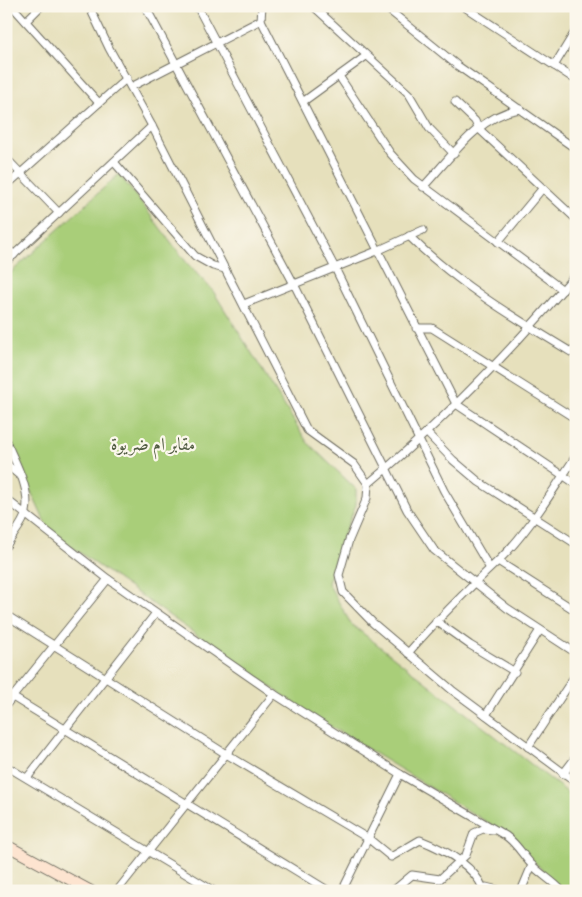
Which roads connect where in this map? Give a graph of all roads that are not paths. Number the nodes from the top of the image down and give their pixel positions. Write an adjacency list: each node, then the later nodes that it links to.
1 (12, 6): 11 (street)
2 (41, 6): 11 (street)
3 (89, 6): 18 (street)
4 (145, 6): 15 (street)
5 (197, 6): 13 (street)
6 (262, 6): 10 (street)
7 (313, 6): 14 (street)
8 (384, 6): 24 (street)
9 (463, 6): 16 (street)
10 (261, 20): 13 (street); 21 (street)
11 (26, 21): 23 (street)
12 (576, 30): 16 (street)
13 (216, 43): 15 (street); 44 (street)
14 (366, 56): 17 (street); 28 (street)
15 (176, 64): 20 (street); 47 (street)
16 (554, 66): 19 (street)
17 (339, 76): 21 (street); 33 (street)
18 (127, 78): 20 (street); 23 (street)
19 (576, 80)
20 (131, 87): 25 (street)
21 (304, 101): 41 (street)
22 (455, 102): 26 (street)
23 (99, 103): 31 (street)
24 (520, 109): 26 (street); 27 (street)
25 (152, 126): 30 (street); 45 (street)
26 (478, 128): 28 (street); 34 (street)
27 (576, 149)
28 (454, 154): 33 (street)
29 (6, 158): 31 (street)
30 (114, 162): 35 (street); 45 (street)
31 (20, 173): 32 (street); 35 (street)
32 (6, 186)
33 (423, 187): 39 (street)
34 (542, 189): 36 (street); 39 (street)
35 (59, 214): 42 (street)
36 (576, 219)
37 (422, 230): 38 (street)
38 (409, 236): 41 (street); 50 (street)
39 (498, 242): 48 (street)
40 (6, 247): 42 (street)
41 (377, 251): 44 (street); 51 (street)
42 (14, 255): 43 (street)
43 (6, 262)
44 (335, 268): 47 (street); 57 (street)
45 (225, 270): 49 (street)
46 (576, 274): 48 (street)
47 (294, 284): 49 (street); 61 (street)
48 (563, 290): 50 (street)
49 (244, 304): 64 (street)
50 (531, 327): 52 (street); 53 (street)
51 (416, 328): 53 (street); 54 (street)
52 (576, 355)
53 (490, 366): 54 (street); 55 (street)
54 (456, 404): 56 (street); 62 (street)
55 (576, 419)
56 (427, 433): 57 (street); 68 (street)
57 (420, 440): 61 (street); 72 (street)
58 (6, 441): 63 (street)
59 (576, 456): 62 (street)
60 (6, 464): 63 (street)
61 (386, 469): 64 (street); 74 (street)
62 (563, 475): 65 (street); 68 (street)
63 (22, 478): 67 (street)
64 (368, 484): 81 (street)
65 (576, 484)
66 (6, 499): 67 (street)
67 (26, 513): 70 (street); 73 (street)
68 (535, 516): 69 (street); 71 (street)
69 (576, 544)
70 (6, 546)
71 (498, 561): 72 (street); 75 (street)
72 (489, 567): 74 (street)
73 (108, 578): 76 (street); 80 (street)
74 (474, 583): 78 (street); 79 (street)
75 (576, 611)
76 (156, 613): 85 (street); 86 (street)
77 (6, 615): 80 (street)
78 (436, 621): 81 (street); 83 (street)
79 (540, 630): 82 (street); 83 (street)
80 (56, 646): 85 (street); 87 (street)
81 (408, 653): 89 (street)
82 (576, 653)
83 (515, 672): 89 (street)
84 (576, 674): 91 (street)
85 (105, 678): 90 (street); 92 (street)
86 (274, 694): 92 (street); 95 (street)
87 (9, 695): 88 (street); 90 (street)
88 (6, 705)
89 (486, 716): 91 (street)
90 (64, 729): 97 (street); 99 (street)
91 (528, 747): 96 (street)
92 (226, 754): 99 (street); 101 (street)
93 (576, 757): 96 (street)
94 (6, 766): 97 (street)
95 (400, 774): 100 (street); 101 (street)
96 (564, 774): 98 (street)
97 (27, 778): 103 (street)
98 (576, 782)
99 (185, 804): 103 (street); 110 (street)
100 (498, 832): 104 (street); 105 (street)
101 (369, 839): 104 (street); 111 (street)
102 (6, 845): 107 (street)
103 (150, 852): 108 (street); 109 (street)
104 (458, 861): 106 (street); 112 (street)
105 (532, 865): 114 (street); 115 (street)
106 (481, 889): 113 (street)
107 (91, 891)
108 (116, 891)
109 (214, 891)
110 (329, 891)
111 (342, 891)
112 (393, 891)
113 (502, 891)
114 (521, 891)
115 (562, 891)

